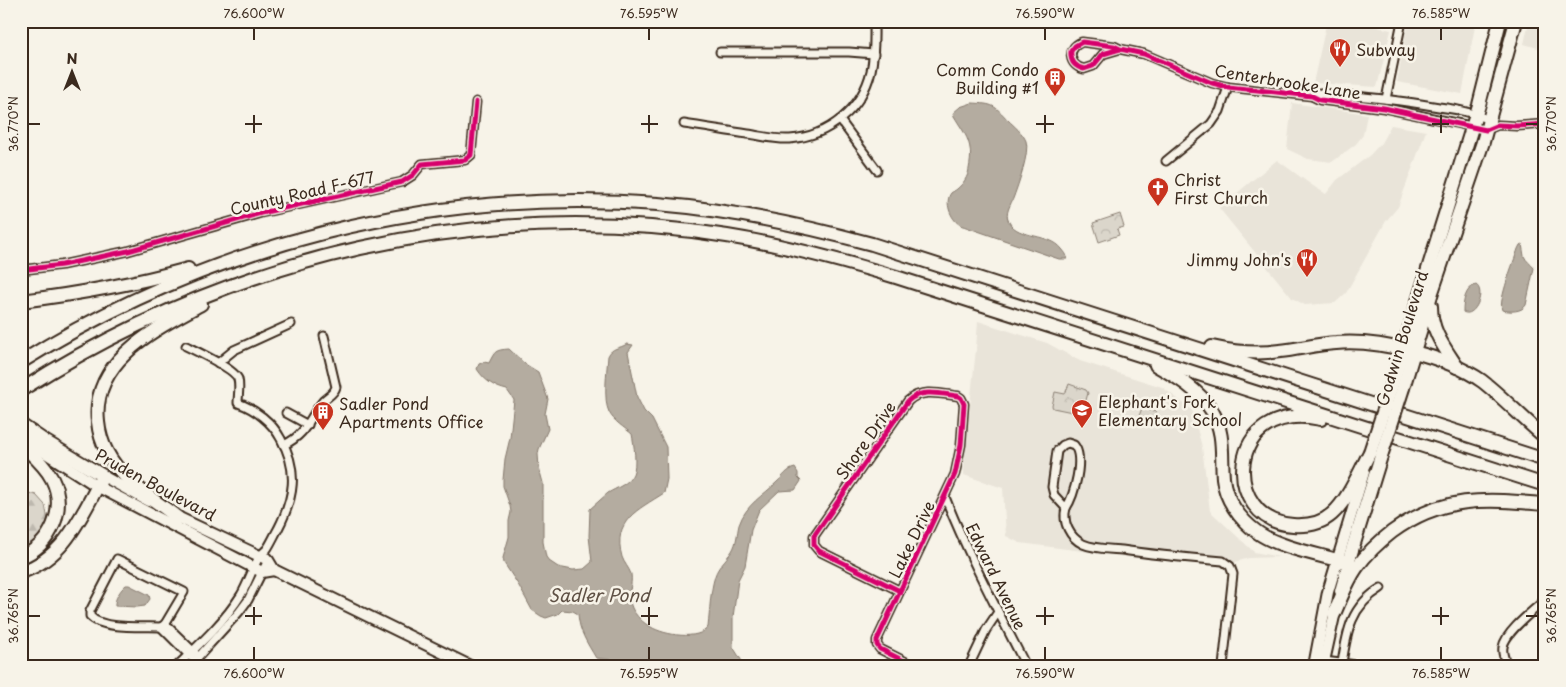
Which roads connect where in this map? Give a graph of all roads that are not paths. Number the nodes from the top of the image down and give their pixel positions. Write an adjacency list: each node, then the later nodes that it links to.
1 (874, 21): 7 (street)
2 (1402, 21): 10 (street)
3 (1500, 21): 13 (highway, Godwin Boulevard)
4 (1516, 21): 16 (highway, Godwin Boulevard)
5 (1120, 50): 5 (street, Centerbrooke Lane); 8 (street, Centerbrooke Lane)
6 (720, 52): 7 (street)
7 (874, 54): 12 (street)
8 (1228, 87): 9 (street, Centerbrooke Lane); 17 (street)
9 (1312, 96): 10 (street, Centerbrooke Lane); 13 (street, Centerbrooke Lane)
10 (1386, 99): 13 (street, Centerbrooke Lane)
11 (476, 102): 21 (street, County Road F-677)
12 (840, 120): 14 (street); 18 (street)
13 (1474, 121): 16 (street, Centerbrooke Lane); 16 (street, Centerbrooke Lane); 28 (highway, Godwin Boulevard)
14 (684, 124)
15 (1545, 124): 16 (street)
16 (1490, 125): 22 (highway, Godwin Boulevard)
17 (1166, 161)
18 (877, 170)
19 (272, 246): 23 (highway); 25 (highway); 30 (highway)
20 (315, 259): 29 (highway); 33 (highway); 49 (highway)
21 (21, 270)
22 (1432, 292): 28 (highway, Godwin Boulevard); 32 (highway)
23 (21, 301)
24 (291, 324): 31 (street)
25 (1127, 327): 28 (highway); 43 (highway)
26 (324, 336): 36 (street)
27 (186, 346): 31 (street)
28 (1408, 352): 32 (highway); 42 (highway, Godwin Boulevard, bridge)
29 (1134, 353): 37 (highway); 52 (highway)
30 (21, 362)
31 (218, 363): 41 (street)
32 (1457, 367): 38 (highway)
33 (25, 388)
34 (286, 414): 36 (street)
35 (21, 425): 44 (highway, Pruden Boulevard)
36 (308, 425): 41 (street)
37 (1360, 426): 42 (highway); 45 (highway)
38 (1545, 436)
39 (21, 437): 44 (main road, Pruden Boulevard)
40 (21, 444): 51 (highway)
41 (284, 445): 50 (street)
42 (1376, 454): 52 (highway, Godwin Boulevard)
43 (1545, 460)
44 (100, 481): 49 (main road, Pruden Boulevard); 53 (main road, Pruden Boulevard); 55 (highway)
45 (1545, 484)
46 (945, 497): 57 (street, Lake Drive); 57 (street, Shore Drive); 59 (street, Edward Avenue)
47 (1545, 504): 60 (highway)
48 (1066, 508): 48 (street); 71 (street)
49 (178, 518): 50 (main road, Pruden Boulevard)
50 (265, 555): 53 (street); 54 (main road)
51 (21, 557)
52 (1342, 561): 60 (main road, Godwin Boulevard); 72 (main road, Godwin Boulevard)
53 (258, 570): 54 (main road); 62 (street); 63 (street)
54 (274, 570): 67 (main road)
55 (21, 572)
56 (1381, 588): 65 (street)
57 (900, 590): 68 (street, Lake Drive)
58 (1545, 600): 74 (street)
59 (998, 612): 69 (street); 70 (street, Edward Avenue)
60 (1334, 614): 64 (main road, Godwin Boulevard)
61 (163, 626): 61 (street); 62 (street)
62 (191, 652): 63 (street); 66 (street)
63 (194, 661)
64 (1324, 663): 65 (street)
65 (1342, 663): 73 (street)
66 (177, 666)
67 (470, 666)
68 (914, 666)
69 (969, 666)
70 (1026, 666)
71 (1223, 666)
72 (1314, 666)
73 (1366, 666)
74 (1508, 666)

